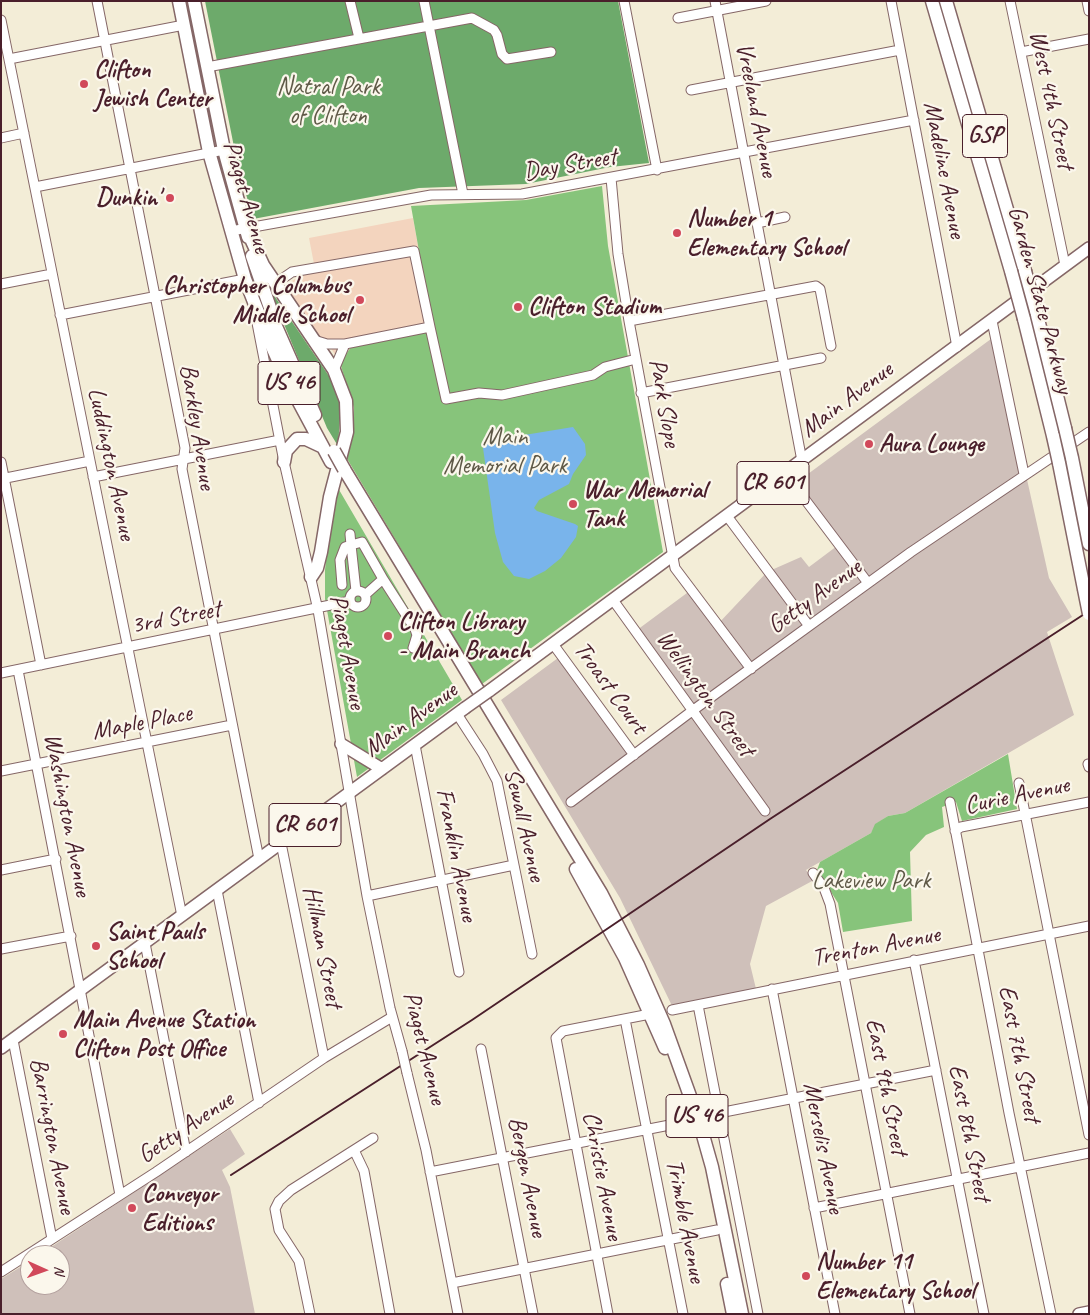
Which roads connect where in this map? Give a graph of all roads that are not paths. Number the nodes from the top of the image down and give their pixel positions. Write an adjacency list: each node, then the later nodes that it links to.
1 (97, 1): 21 (street, Barkley Avenue)
2 (179, 1): 17 (highway, Piaget Avenue / US 46)
3 (194, 1): 26 (highway, Piaget Avenue / US 46)
4 (350, 1): 19 (street)
5 (424, 1): 18 (street)
6 (624, 1): 36 (street)
7 (766, 1): 13 (street)
8 (891, 1): 22 (street, Madeline Avenue)
9 (932, 1): 92 (highway, Garden State Parkway / GSP, bridge)
10 (946, 1): 81 (highway, Garden State Parkway / GSP, bridge)
11 (1010, 1): 24 (street, West 4th Street)
12 (1087, 1): 14 (street)
13 (716, 6): 15 (street); 27 (street, Vreeland Avenue)
14 (1089, 11)
15 (678, 18)
16 (1, 20): 25 (street, Luddington Avenue)
17 (184, 25): 21 (street); 33 (highway, Piaget Avenue / US 46)
18 (429, 25): 19 (street); 23 (street); 39 (street)
19 (359, 38): 26 (street)
20 (1089, 39): 24 (street)
21 (104, 41): 25 (street); 35 (street, Barkley Avenue)
22 (900, 50): 27 (street); 29 (street, Madeline Avenue)
23 (551, 52)
24 (1021, 52): 45 (street, West 4th Street)
25 (9, 59): 30 (street, Luddington Avenue)
26 (207, 67): 32 (highway, Piaget Avenue / US 46)
27 (730, 82): 28 (street); 34 (street, Vreeland Avenue)
28 (691, 90)
29 (914, 120): 34 (street, Day Street); 61 (street, Madeline Avenue)
30 (24, 133): 31 (street); 38 (street, Luddington Avenue)
31 (1, 138)
32 (224, 150): 33 (street); 42 (highway, Piaget Avenue / US 46)
33 (209, 152): 35 (street); 43 (highway, Piaget Avenue / US 46)
34 (743, 154): 36 (street, Day Street); 41 (street, Vreeland Avenue)
35 (130, 168): 38 (street); 51 (street, Barkley Avenue)
36 (657, 170): 37 (street, Day Street)
37 (612, 178): 39 (street, Day Street); 54 (street, Park Slope)
38 (35, 187): 46 (street, Luddington Avenue)
39 (464, 194): 42 (street, Day Street)
40 (785, 217): 41 (street)
41 (757, 223): 50 (street, Vreeland Avenue)
42 (246, 228): 43 (street, Day Street); 48 (highway); 56 (highway, Piaget Avenue / US 46)
43 (232, 231): 47 (highway, Piaget Avenue / US 46)
44 (1089, 248): 45 (main road, Main Avenue / CR 601)
45 (1064, 266): 55 (main road, Main Avenue / CR 601)
46 (52, 274): 49 (street); 53 (street, Luddington Avenue)
47 (246, 279): 51 (street); 52 (highway, Piaget Avenue / US 46); 56 (highway)
48 (276, 283): 57 (street); 58 (highway)
49 (1, 284)
50 (770, 295): 54 (street); 60 (street); 64 (street, Vreeland Avenue)
51 (155, 296): 53 (street); 70 (street, Barkley Avenue)
52 (254, 301): 68 (street, Piaget Avenue); 69 (highway, US 46)
53 (60, 314): 71 (street, Luddington Avenue)
54 (629, 321): 63 (street, Park Slope)
55 (992, 321): 61 (main road, Main Avenue / CR 601); 76 (street)
56 (275, 322): 69 (highway, US 46)
57 (430, 327): 59 (street); 63 (street)
58 (314, 340): 59 (street); 65 (highway)
59 (345, 344): 65 (street)
60 (831, 346)
61 (957, 347): 72 (main road, Main Avenue / CR 601)
62 (821, 358): 64 (street)
63 (636, 359): 66 (street, Park Slope)
64 (784, 366): 66 (street); 72 (street, Vreeland Avenue)
65 (334, 370): 84 (highway)
66 (641, 393): 83 (street, Park Slope)
67 (1089, 432): 76 (street, Getty Avenue)
68 (280, 440): 70 (street); 74 (street, Piaget Avenue)
69 (329, 453): 74 (highway); 143 (highway, US 46)
70 (183, 459): 77 (street); 94 (street, Barkley Avenue)
71 (90, 461): 77 (street, Luddington Avenue); 78 (street)
72 (802, 461): 75 (main road, Main Avenue / CR 601)
73 (1, 462): 78 (street)
74 (284, 462): 84 (street, Piaget Avenue)
75 (785, 473): 79 (main road, Main Avenue / CR 601); 86 (street)
76 (1024, 474): 86 (street, Getty Avenue)
77 (93, 477): 96 (street, Luddington Avenue)
78 (3, 479): 98 (street)
79 (727, 516): 83 (main road, Main Avenue / CR 601); 93 (street)
80 (350, 534): 82 (street)
81 (1089, 544)
82 (352, 545): 85 (street); 87 (street); 88 (street)
83 (672, 556): 89 (main road, Main Avenue / CR 601); 99 (street, Park Slope)
84 (314, 573): 91 (street, Piaget Avenue)
85 (383, 578): 88 (street); 97 (street)
86 (868, 583): 93 (street, Getty Avenue)
87 (342, 585)
88 (361, 593): 90 (street); 90 (street, 3rd Street)
89 (613, 600): 95 (main road, Main Avenue / CR 601); 102 (street, Wellington Street)
90 (350, 602): 91 (street, 3rd Street)
91 (318, 610): 94 (street, 3rd Street); 106 (street, Piaget Avenue)
92 (1089, 614)
93 (809, 626): 99 (street, Getty Avenue)
94 (214, 631): 96 (street, 3rd Street); 104 (street, Barkley Avenue)
95 (553, 644): 103 (main road, Main Avenue / CR 601, bridge); 108 (street, Troast Court)
96 (128, 648): 98 (street, 3rd Street); 105 (street, Luddington Avenue)
97 (413, 648)
98 (41, 665): 100 (street)
99 (751, 669): 102 (street, Getty Avenue)
100 (18, 670): 101 (street); 109 (street, Washington Avenue)
101 (1, 673)
102 (692, 710): 108 (street, Getty Avenue); 117 (street, Wellington Street)
103 (461, 711): 107 (main road, Main Avenue / CR 601); 123 (street, Sewall Avenue)
104 (232, 725): 105 (street, Maple Place); 122 (street, Barkley Avenue)
105 (147, 742): 109 (street, Maple Place); 129 (street, Luddington Avenue)
106 (341, 744): 110 (main road); 113 (street, Piaget Avenue)
107 (415, 745): 110 (main road, Main Avenue / CR 601); 126 (street, Franklin Avenue)
108 (634, 755): 114 (street, Getty Avenue)
109 (36, 764): 111 (street, Maple Place); 121 (street, Washington Avenue)
110 (382, 769): 113 (main road, Main Avenue / CR 601)
111 (1, 770)
112 (1019, 783): 118 (street)
113 (349, 793): 120 (main road, Main Avenue / CR 601); 128 (street, Piaget Avenue)
114 (571, 802)
115 (950, 802): 119 (street, East 7th Street)
116 (1089, 802): 118 (street, Curie Avenue)
117 (765, 811)
118 (1025, 814): 119 (street, Curie Avenue); 131 (street)
119 (955, 832): 134 (street, East 7th Street)
120 (281, 843): 122 (main road, Main Avenue / CR 601); 150 (street, Hillman Street)
121 (56, 859): 124 (street); 132 (street, Washington Avenue)
122 (259, 859): 127 (main road, Main Avenue / CR 601)
123 (514, 865): 126 (street); 136 (street, Sewall Avenue)
124 (1, 870)
125 (813, 872): 139 (street, East 9th Street)
126 (441, 880): 128 (street); 138 (street, Franklin Avenue)
127 (217, 890): 129 (main road, Main Avenue / CR 601); 154 (street)
128 (366, 896): 145 (street, Piaget Avenue)
129 (182, 916): 133 (main road, Main Avenue / CR 601)
130 (1089, 926): 131 (street, Trenton Avenue)
131 (1049, 934): 134 (street, Trenton Avenue); 158 (street)
132 (71, 936): 135 (street); 141 (street, Washington Avenue)
133 (145, 943): 141 (main road, Main Avenue / CR 601); 162 (street)
134 (977, 948): 137 (street, Trenton Avenue); 165 (street, East 7th Street)
135 (1, 949)
136 (532, 954)
137 (914, 960): 139 (street, Trenton Avenue); 151 (street, East 8th Street)
138 (459, 972)
139 (844, 974): 140 (street, Trenton Avenue); 152 (street, East 9th Street)
140 (772, 989): 142 (street, Trenton Avenue); 153 (street, Merselis Avenue)
141 (80, 991): 147 (main road, Main Avenue / CR 601); 169 (street, Washington Avenue)
142 (698, 1005): 144 (street, Trenton Avenue); 155 (street)
143 (654, 1010): 144 (highway); 146 (street); 156 (highway, US 46); 171 (highway, US 46)
144 (672, 1010)
145 (392, 1017): 150 (street, Getty Avenue); 166 (street, Piaget Avenue, bridge)
146 (625, 1019): 157 (street, Trimble Avenue); 160 (street, Christie Avenue)
147 (13, 1040): 148 (main road, Main Avenue / CR 601); 172 (street, Barrington Avenue)
148 (1, 1048)
149 (481, 1049): 164 (street, Bergen Avenue)
150 (324, 1058): 154 (street, Getty Avenue)
151 (936, 1070): 152 (street); 167 (street, East 8th Street)
152 (865, 1084): 153 (street); 168 (street, East 9th Street)
153 (793, 1098): 155 (street); 170 (street, Merselis Avenue)
154 (259, 1103): 162 (street, Getty Avenue)
155 (719, 1113): 187 (street)
156 (690, 1120): 157 (street); 171 (highway, US 46)
157 (647, 1130): 160 (street); 173 (street, Trimble Avenue)
158 (1089, 1135)
159 (373, 1138): 161 (street)
160 (575, 1144): 164 (street); 174 (street, Christie Avenue)
161 (354, 1150): 179 (street); 180 (street)
162 (186, 1152): 169 (street, Getty Avenue)
163 (1089, 1153): 165 (street)
164 (503, 1158): 166 (street); 175 (street, Bergen Avenue)
165 (1020, 1166): 167 (street); 191 (street, East 7th Street)
166 (430, 1172): 177 (street, Piaget Avenue)
167 (957, 1179): 168 (street); 190 (street, East 8th Street)
168 (887, 1193): 170 (street); 189 (street, East 9th Street)
169 (120, 1195): 172 (street, Getty Avenue)
170 (814, 1208): 188 (street, Merselis Avenue)
171 (721, 1230): 173 (street); 185 (highway, US 46); 186 (highway, US 46)
172 (52, 1239): 176 (street, Getty Avenue)
173 (669, 1240): 174 (street); 184 (street, Trimble Avenue)
174 (596, 1253): 175 (street); 183 (street, Christie Avenue)
175 (524, 1268): 177 (street); 182 (street, Bergen Avenue)
176 (1, 1272)
177 (452, 1283): 181 (street, Piaget Avenue)
178 (1089, 1312): 192 (main road)
179 (310, 1314)
180 (390, 1314)
181 (458, 1314)
182 (533, 1314)
183 (608, 1314)
184 (683, 1314)
185 (733, 1314)
186 (742, 1314)
187 (758, 1314)
188 (835, 1314)
189 (910, 1314)
190 (984, 1314)
191 (1051, 1314)
192 (1079, 1314)

